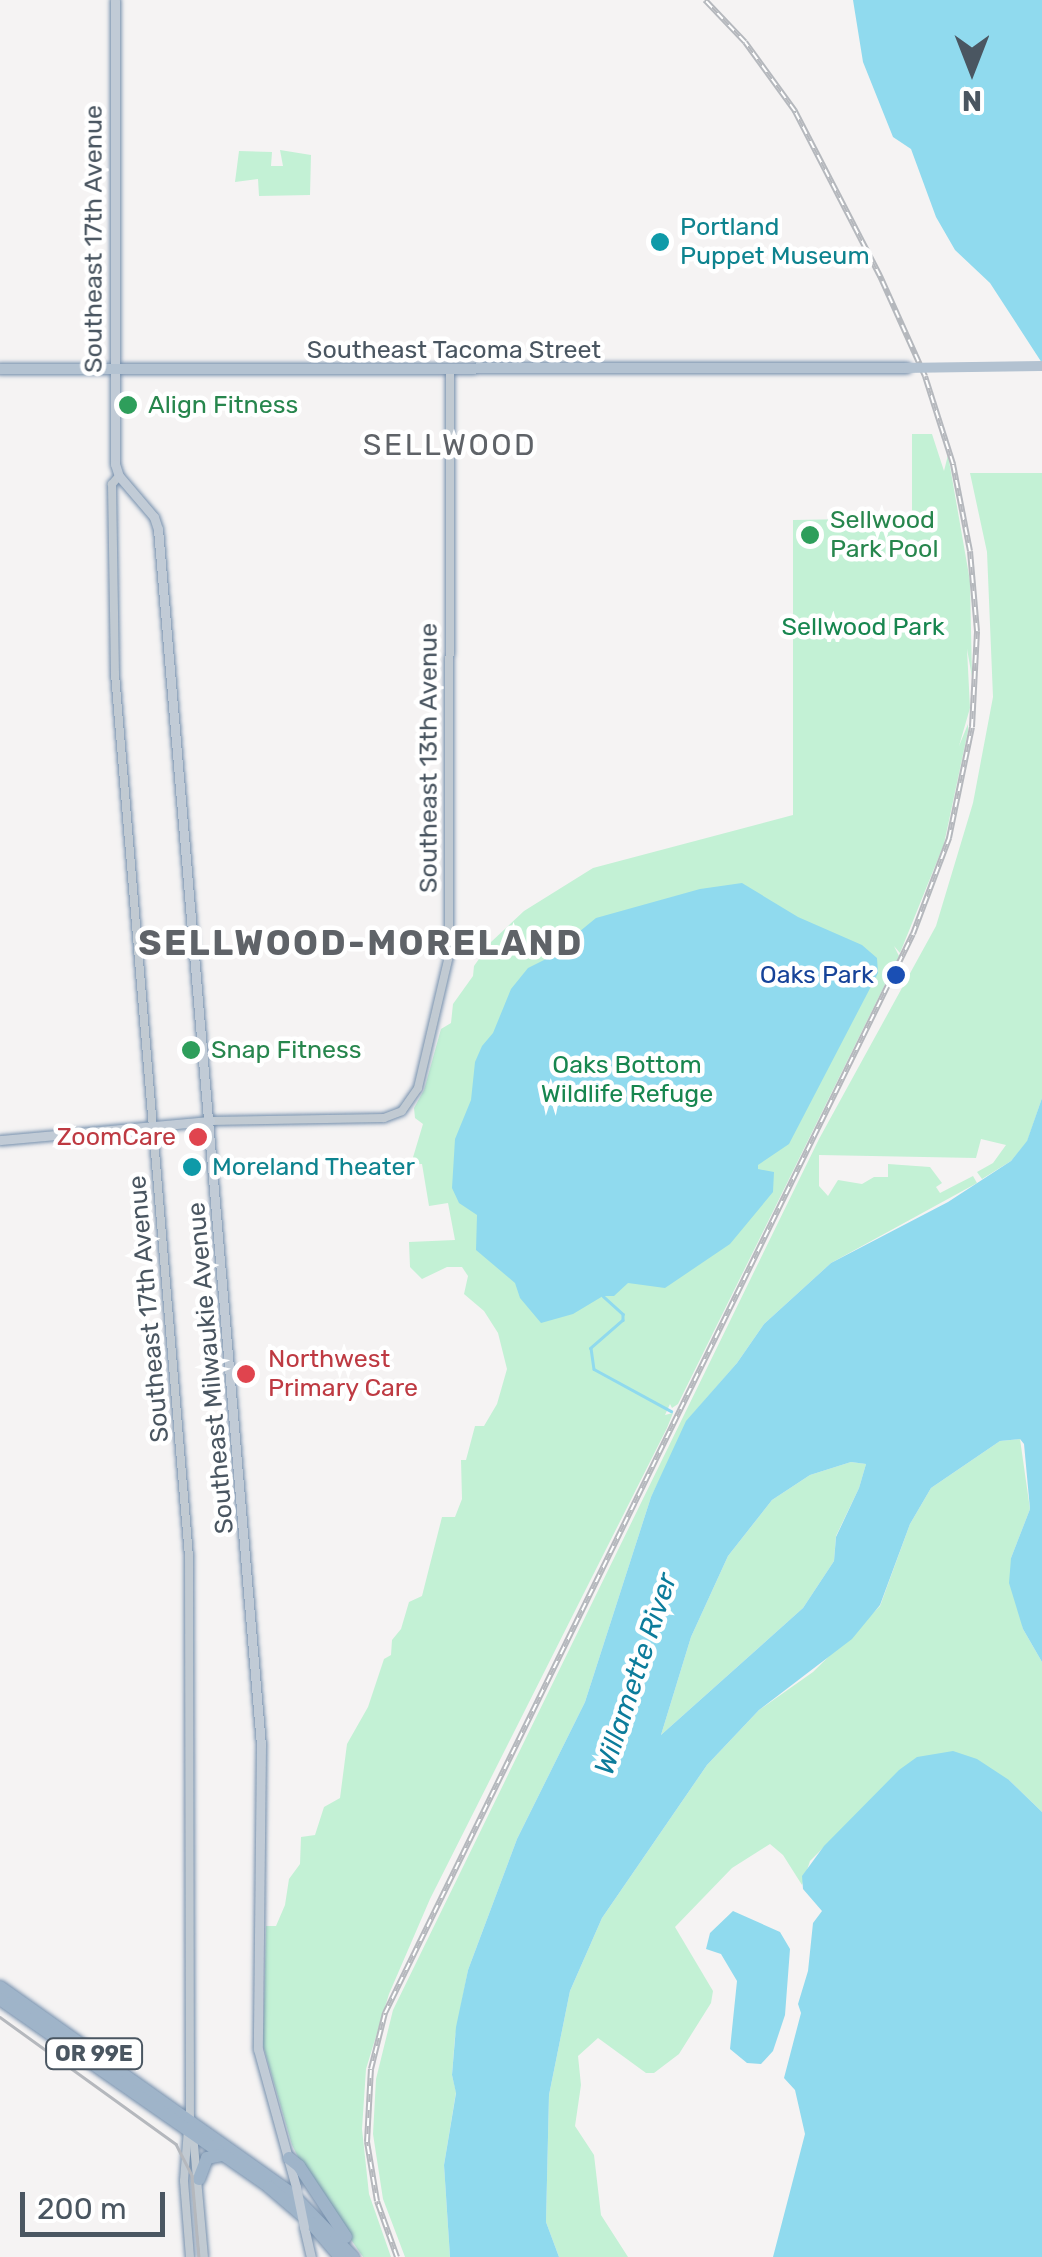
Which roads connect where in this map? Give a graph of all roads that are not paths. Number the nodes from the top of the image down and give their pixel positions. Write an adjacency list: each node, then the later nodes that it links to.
1 (115, 0): 3 (main road, Southeast 17th Avenue)
2 (1042, 366): 5 (main road, Southeast Tacoma Street, bridge)
3 (114, 369): 4 (main road, Southeast Tacoma Street); 5 (main road, Southeast Tacoma Street); 6 (main road, Southeast 17th Avenue)
4 (0, 370)
5 (450, 370): 7 (street, Southeast 13th Avenue)
6 (122, 480): 7 (main road, Southeast Milwaukie Avenue); 8 (street, Southeast 17th Avenue)
7 (210, 1121): 8 (main road); 14 (main road, Southeast Milwaukie Avenue)
8 (154, 1126): 9 (main road); 12 (street, Southeast 17th Avenue)
9 (0, 1140)
10 (0, 1987): 12 (highway, OR 99E)
11 (0, 1999): 12 (highway, OR 99E)
12 (190, 2128): 13 (highway, OR 99E); 15 (street, Southeast 17th Avenue); 16 (street, Southeast 17th Avenue); 20 (highway, OR 99E)
13 (223, 2154): 15 (highway); 19 (highway, OR 99E)
14 (290, 2158): 18 (main road, Southeast Milwaukie Avenue, bridge); 20 (highway)
15 (199, 2179): 17 (street, Southeast 17th Avenue)
16 (190, 2257)
17 (204, 2257)
18 (311, 2257)
19 (340, 2257)
20 (354, 2257)

